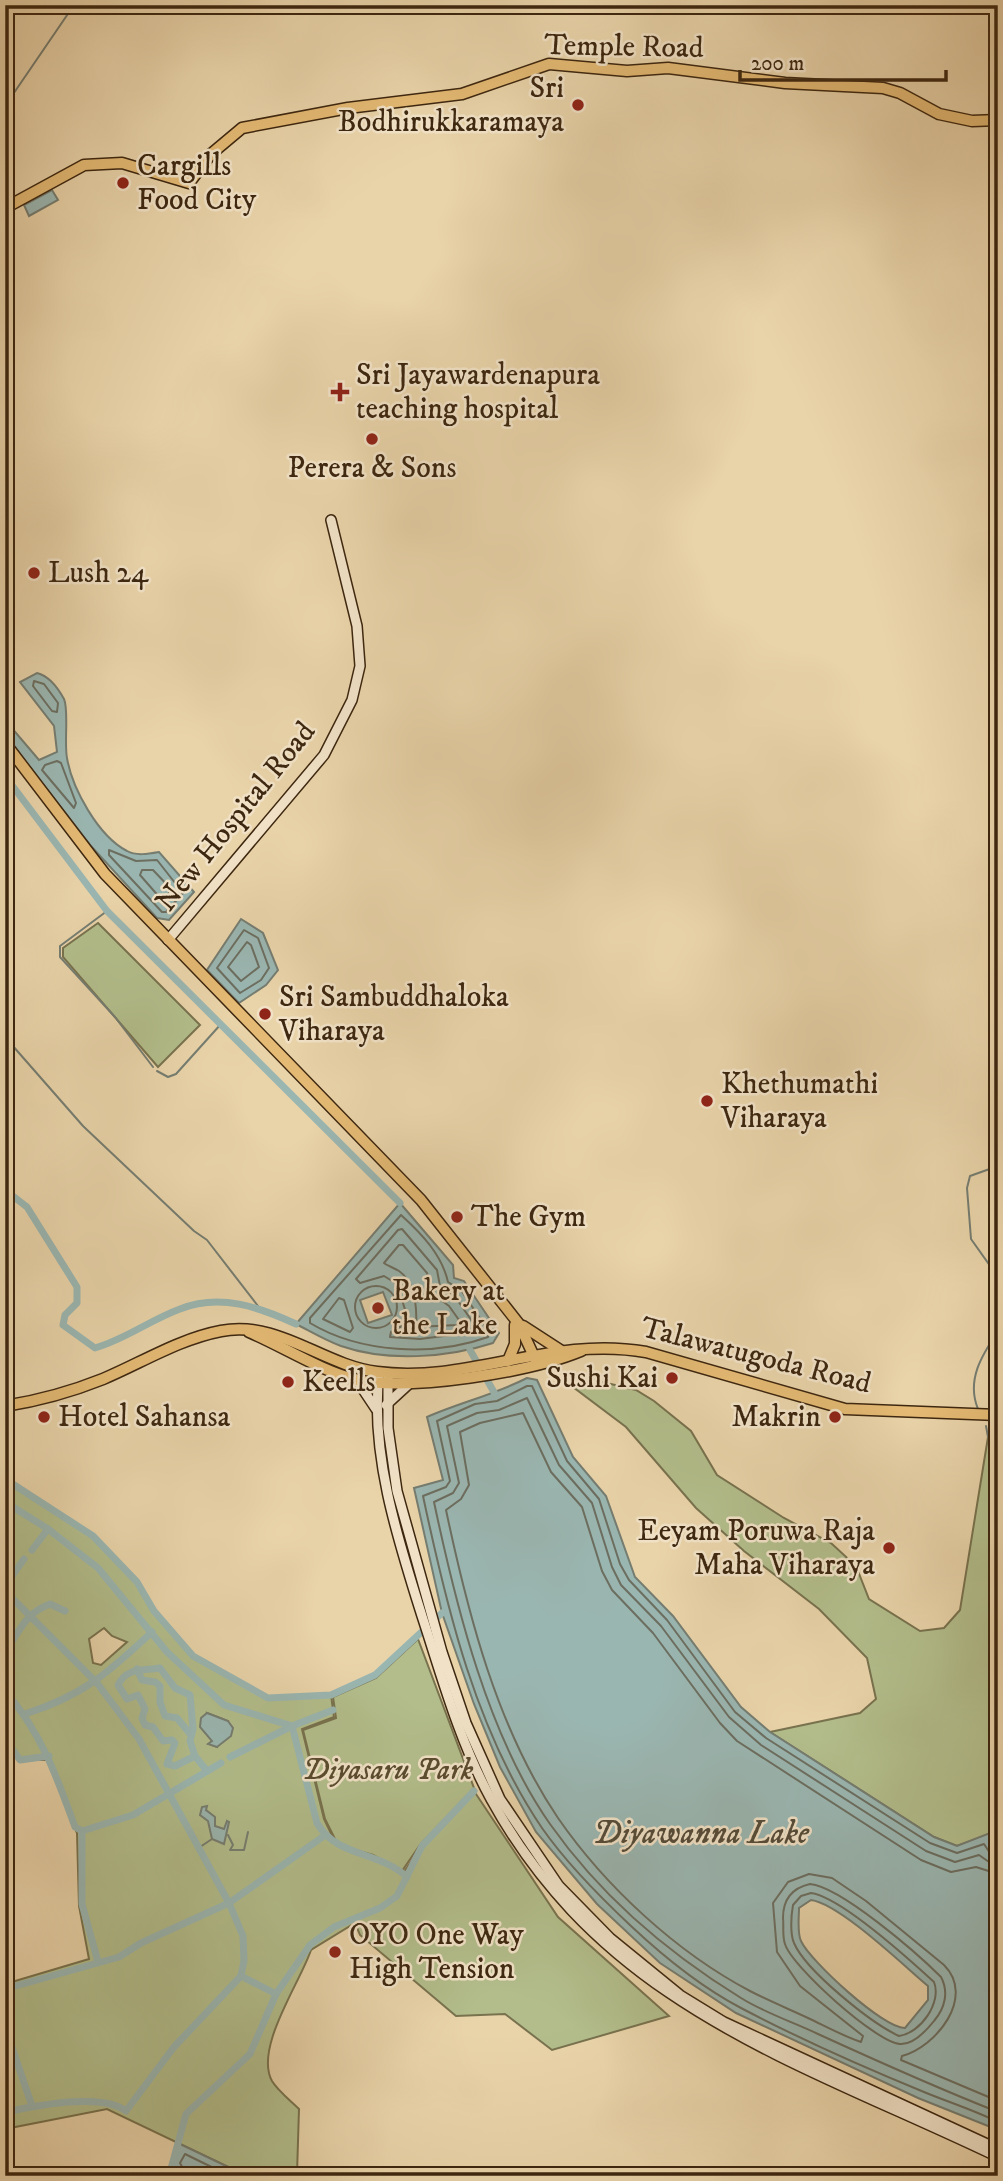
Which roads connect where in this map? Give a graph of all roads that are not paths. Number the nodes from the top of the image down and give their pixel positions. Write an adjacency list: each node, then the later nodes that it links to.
1 (998, 120): 2 (main road, Temple Road)
2 (5, 208)
3 (331, 520): 5 (main road, New Hospital Road)
4 (5, 743): 5 (main road, New Hospital Road)
5 (169, 940): 6 (main road, New Hospital Road)
6 (517, 1324): 9 (main road); 10 (main road, New Hospital Road); 11 (main road)
7 (242, 1329): 14 (main road, Talawatugoda Road); 15 (main road, Talawatugoda Road); 18 (main road, Talawatugoda Road)
8 (587, 1348): 9 (main road, Talawatugoda Road); 10 (main road, Talawatugoda Road); 20 (main road, Talawatugoda Road)
9 (560, 1350): 10 (main road, Talawatugoda Road)
10 (532, 1360): 11 (main road, Talawatugoda Road); 12 (main road, Talawatugoda Road)
11 (508, 1361): 12 (main road, Talawatugoda Road)
12 (492, 1368): 13 (main road, Talawatugoda Road)
13 (455, 1375): 14 (main road, Talawatugoda Road); 16 (main road, Talawatugoda Road)
14 (383, 1377): 15 (main road, Talawatugoda Road); 16 (main road, Talawatugoda Road); 17 (main road); 19 (main road)
15 (356, 1380): 19 (main road)
16 (410, 1382): 17 (main road)
17 (386, 1405): 21 (main road)
18 (5, 1406)
19 (377, 1410): 21 (main road)
20 (998, 1415)
21 (426, 1615): 22 (main road)
22 (433, 1639): 23 (main road); 24 (main road)
23 (998, 2149)
24 (998, 2157)

